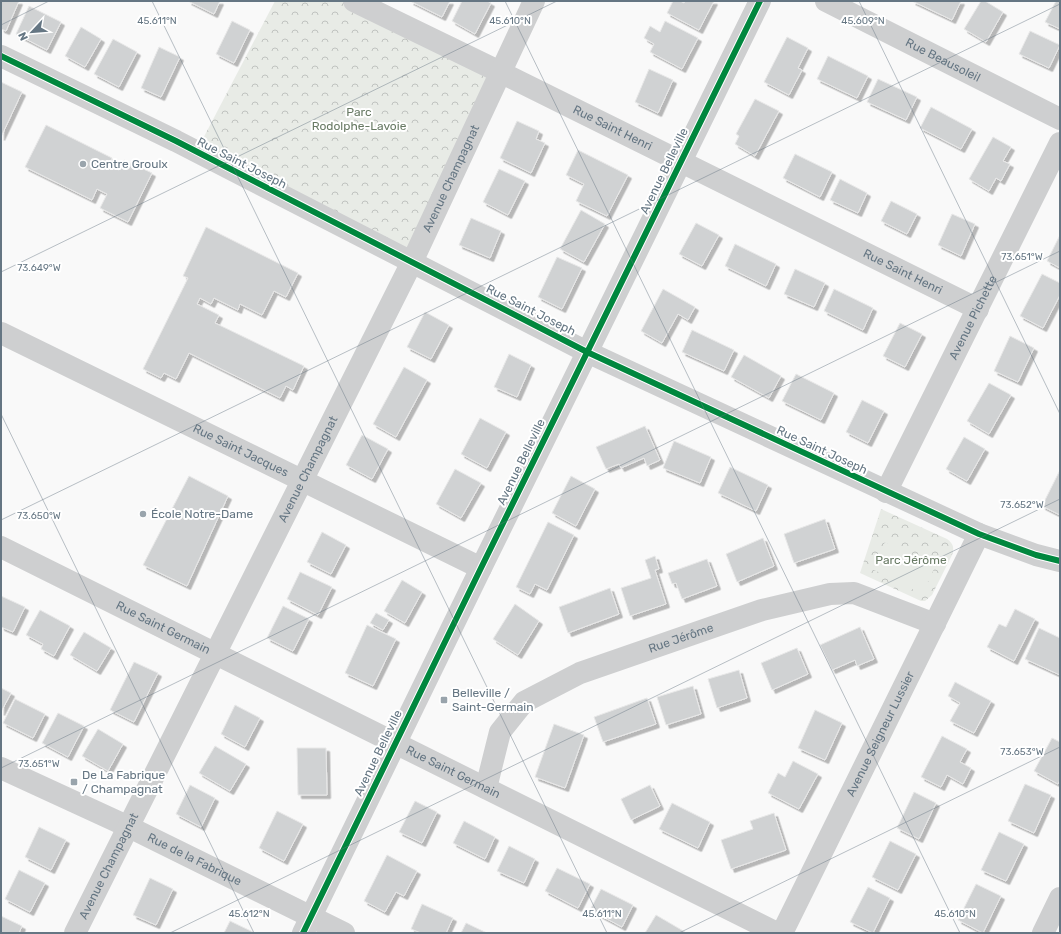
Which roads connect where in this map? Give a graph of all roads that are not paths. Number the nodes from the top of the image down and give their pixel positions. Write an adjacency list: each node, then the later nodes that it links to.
1 (354, 1): 6 (street, Rue Saint Henri)
2 (534, 1): 6 (street, Avenue Champagnat)
3 (760, 1): 9 (street, Avenue Belleville)
4 (826, 1): 7 (street, Rue Beausoleil)
5 (1, 56): 10 (street, Rue Saint Joseph)
6 (500, 72): 9 (street, Rue Saint Henri); 10 (street, Avenue Champagnat)
7 (1060, 119)
8 (1060, 144): 11 (street, Avenue Pichette)
9 (680, 161): 11 (street, Rue Saint Henri); 13 (street, Avenue Belleville)
10 (412, 262): 13 (street, Rue Saint Joseph); 14 (street, Avenue Champagnat)
11 (978, 309): 15 (street, Avenue Pichette)
12 (1, 333): 14 (street, Rue Saint Jacques)
13 (588, 352): 15 (street, Rue Saint Joseph); 19 (street, Avenue Belleville)
14 (302, 481): 19 (street, Rue Saint Jacques); 21 (street, Avenue Champagnat)
15 (886, 492): 16 (street, Rue Saint Joseph)
16 (978, 534): 18 (street, Rue Saint Joseph); 20 (street, Avenue Seigneur Lussier)
17 (1, 547): 21 (street, Rue Saint Germain)
18 (1060, 561)
19 (481, 568): 22 (street, Avenue Belleville)
20 (935, 624): 24 (street, Rue Jérôme); 31 (street, Avenue Seigneur Lussier)
21 (216, 654): 22 (street, Rue Saint Germain); 25 (street, Avenue Champagnat)
22 (395, 743): 24 (street, Rue Saint Germain); 27 (street, Avenue Belleville)
23 (1, 768): 25 (street, Rue de la Fabrique)
24 (486, 788): 30 (street, Rue Saint Germain)
25 (129, 827): 27 (street, Rue de la Fabrique); 28 (street, Avenue Champagnat)
26 (1060, 898): 32 (street)
27 (307, 925): 29 (street, Rue de la Fabrique)
28 (75, 933)
29 (344, 933)
30 (777, 933)
31 (782, 933)
32 (1043, 933)

